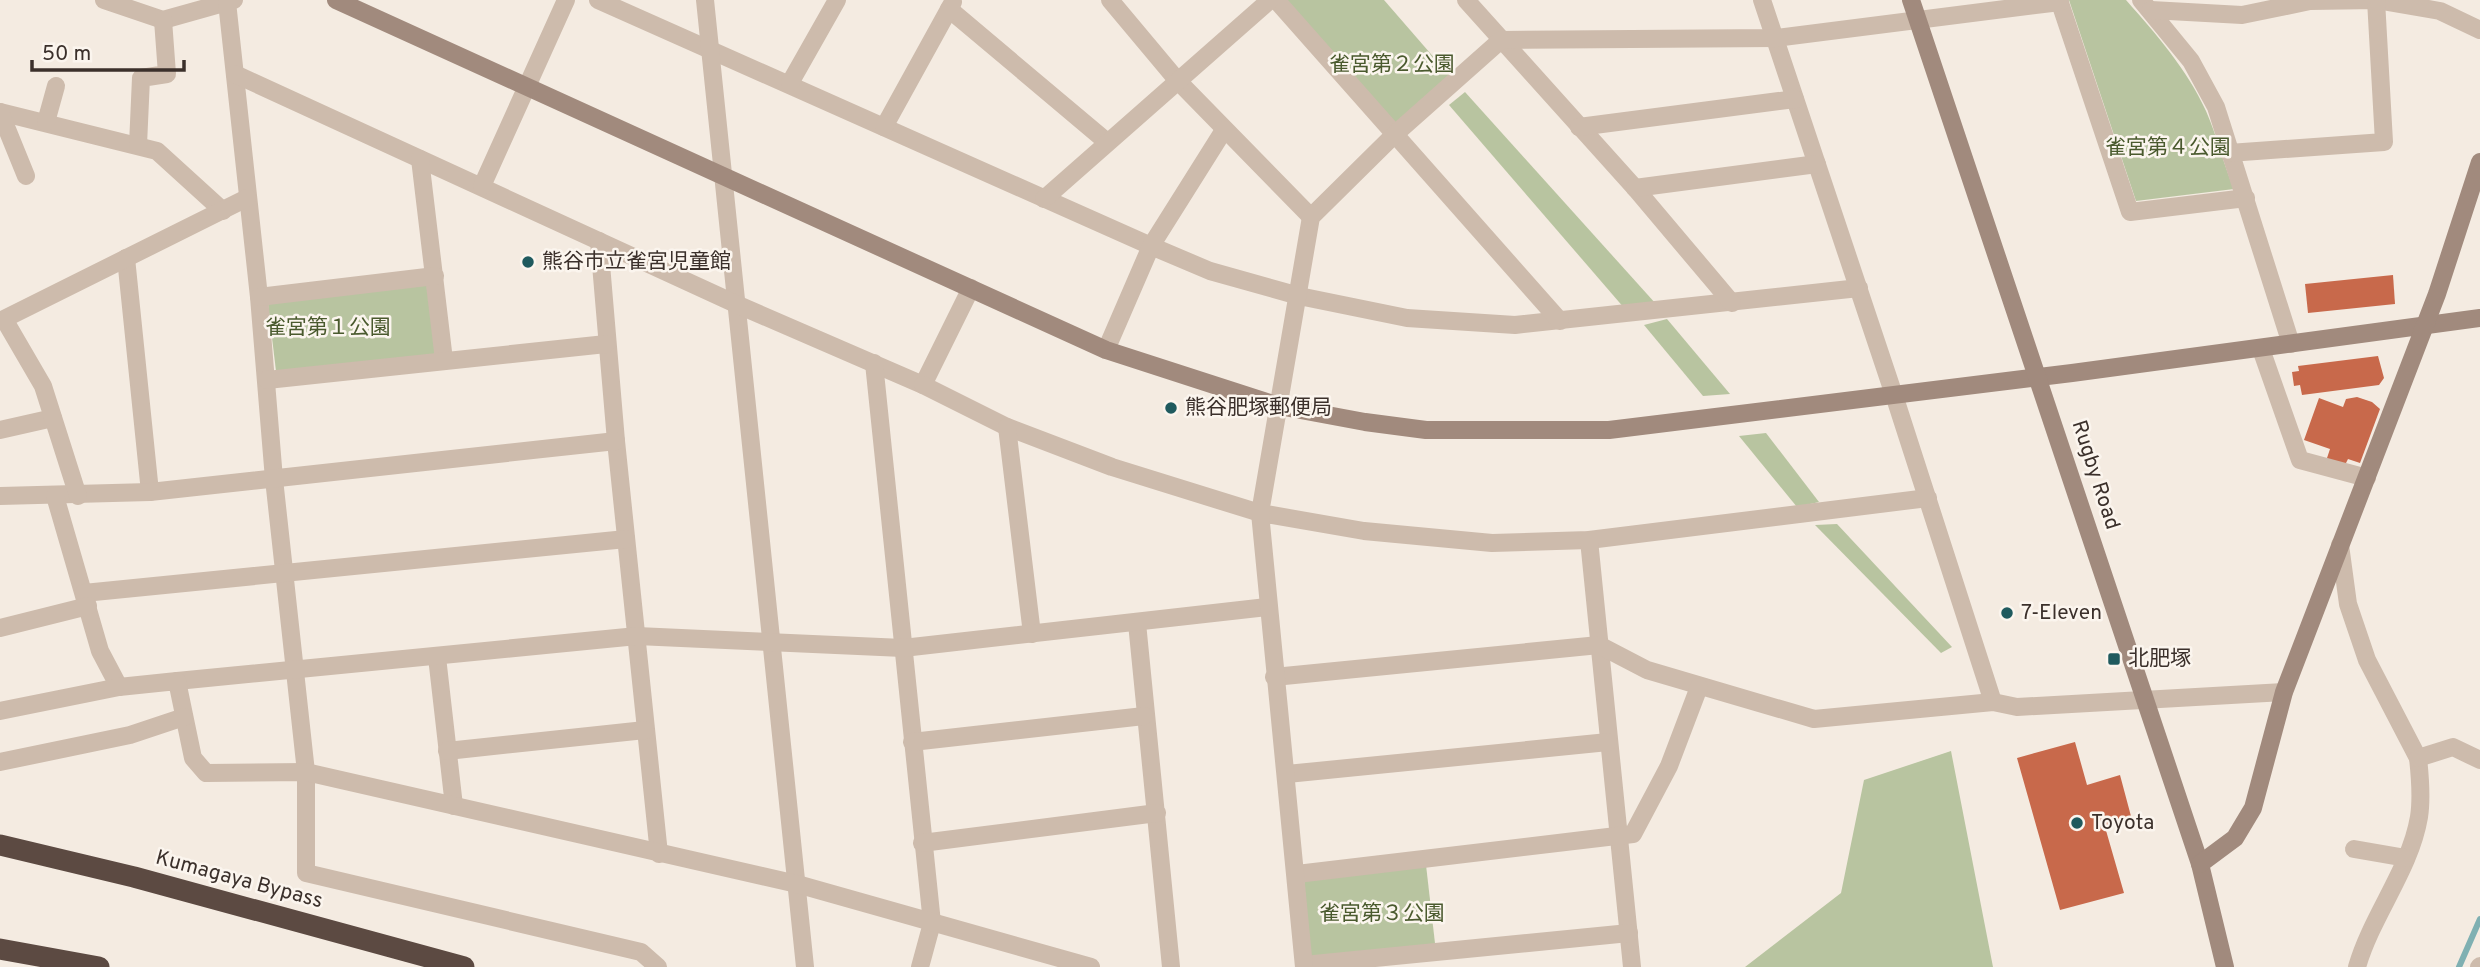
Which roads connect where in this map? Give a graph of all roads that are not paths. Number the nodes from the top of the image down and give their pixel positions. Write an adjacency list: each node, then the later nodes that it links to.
1 (104, 0): 19 (street)
2 (336, 0): 28 (street)
3 (566, 0): 28 (street)
4 (598, 0): 24 (street)
5 (705, 0): 24 (street)
6 (837, 0): 27 (street)
7 (1110, 0): 26 (street)
8 (1270, 0): 26 (street)
9 (1276, 0): 36 (street)
10 (1466, 0): 23 (street)
11 (1762, 0): 22 (street)
12 (1911, 0): 20 (street, Rugby Road)
13 (2376, 0): 18 (street); 21 (street); 39 (street)
14 (230, 1): 19 (street); 25 (street)
15 (2060, 1): 20 (street); 48 (street)
16 (951, 5): 33 (street); 37 (street)
17 (2146, 5): 18 (street); 39 (street)
18 (2266, 5)
19 (163, 20): 38 (street)
20 (1918, 21): 22 (street); 71 (street, Rugby Road)
21 (2480, 30)
22 (1776, 38): 23 (street); 30 (street)
23 (1501, 40): 34 (street); 36 (street)
24 (709, 51): 27 (street); 43 (street)
25 (235, 74): 40 (street); 47 (street)
26 (1177, 80): 35 (street); 37 (street)
27 (790, 83): 33 (street)
28 (526, 85): 43 (street); 45 (street)
29 (56, 86): 32 (street)
30 (1796, 99): 34 (street); 41 (street)
31 (0, 112): 32 (street); 44 (street)
32 (46, 122): 38 (street)
33 (884, 127): 49 (street)
34 (1579, 127): 46 (street)
35 (1224, 130): 51 (street); 53 (street)
36 (1394, 135): 51 (street); 63 (street)
37 (1107, 142): 49 (street)
38 (138, 145): 50 (street)
39 (2229, 153): 48 (street)
40 (420, 159): 45 (street); 55 (street)
41 (1817, 164): 46 (street); 57 (street)
42 (2478, 172): 64 (street)
43 (724, 175): 56 (street); 61 (street)
44 (26, 176)
45 (482, 186): 52 (street)
46 (1635, 188): 60 (street)
47 (247, 198): 50 (street); 59 (street)
48 (2246, 198): 66 (street)
49 (1044, 200): 53 (street)
50 (223, 211): 54 (street)
51 (1311, 217): 58 (street)
52 (599, 241): 61 (street); 65 (street)
53 (1151, 246): 58 (street); 68 (street)
54 (127, 258): 76 (street); 82 (street)
55 (435, 276): 59 (street); 69 (street)
56 (971, 288): 68 (street); 73 (street)
57 (1859, 288): 60 (street); 74 (street)
58 (1299, 296): 63 (street); 75 (street)
59 (259, 297): 72 (street)
60 (1732, 303): 63 (street)
61 (736, 304): 70 (street); 98 (street)
62 (2480, 318): 64 (street)
63 (1560, 321)
64 (2426, 324): 66 (street); 80 (street)
65 (606, 344): 69 (street); 79 (street)
66 (2291, 344): 67 (street)
67 (2261, 349): 71 (street); 80 (street)
68 (1106, 350): 75 (street)
69 (444, 360): 72 (street)
70 (874, 363): 73 (street); 100 (street)
71 (2039, 377): 74 (street); 108 (street, Rugby Road)
72 (267, 380): 81 (street)
73 (923, 385): 77 (street)
74 (1894, 395): 75 (street); 86 (street)
75 (1279, 406): 87 (street)
76 (53, 418): 78 (street); 85 (street)
77 (1007, 427): 87 (street); 96 (street)
78 (0, 430)
79 (616, 440): 81 (street); 88 (street)
80 (2367, 478): 90 (street)
81 (274, 479): 82 (street); 91 (street)
82 (150, 492): 85 (street)
83 (0, 496): 84 (street)
84 (55, 496): 85 (street); 92 (street)
85 (78, 496)
86 (1928, 498): 89 (street); 109 (street)
87 (1260, 513): 89 (street); 93 (street)
88 (626, 539): 91 (street); 97 (street)
89 (1589, 540): 99 (street)
90 (2340, 545): 107 (street); 117 (street)
91 (284, 572): 92 (street); 102 (street)
92 (86, 600): 95 (street); 105 (street)
93 (1267, 607): 94 (street); 103 (street)
94 (1137, 623): 96 (street); 111 (street)
95 (0, 628)
96 (1032, 634): 100 (street)
97 (637, 636): 98 (street); 101 (street); 113 (street)
98 (769, 642): 100 (street); 132 (street)
99 (1599, 645): 103 (street); 106 (street); 115 (street)
100 (903, 648): 114 (street)
101 (437, 657): 102 (street); 116 (street)
102 (296, 669): 104 (street); 120 (street)
103 (1274, 677): 121 (street)
104 (177, 681): 105 (street); 112 (street)
105 (119, 687): 110 (street)
106 (1699, 687): 109 (street); 124 (street)
107 (2284, 692): 108 (street); 130 (street)
108 (2146, 698): 109 (street); 130 (street, Rugby Road)
109 (1993, 702)
110 (0, 711)
111 (1144, 716): 114 (street); 123 (street)
112 (184, 717): 119 (street); 120 (street)
113 (645, 730): 116 (street); 128 (street)
114 (912, 742): 125 (street)
115 (1608, 742): 121 (street); 124 (street)
116 (447, 751): 122 (street)
117 (2418, 758): 118 (street); 129 (street)
118 (2480, 760)
119 (0, 762)
120 (306, 772): 122 (street); 141 (street)
121 (1287, 774): 131 (street)
122 (454, 806): 128 (street)
123 (1157, 813): 125 (street); 145 (street)
124 (1620, 838): 131 (street); 134 (street)
125 (922, 843): 133 (street)
126 (0, 845): 140 (highway, Kumagaya Bypass)
127 (2354, 849): 129 (street)
128 (659, 854): 132 (street)
129 (2406, 858): 148 (street)
130 (2200, 864): 147 (street, Rugby Road)
131 (1297, 874): 137 (street)
132 (797, 884): 133 (street); 142 (street)
133 (932, 923): 143 (street); 144 (street)
134 (1629, 933): 137 (street); 146 (street)
135 (0, 949): 136 (highway)
136 (35, 957): 138 (highway); 139 (highway)
137 (1304, 966)
138 (72, 967)
139 (99, 967)
140 (464, 967)
141 (658, 967)
142 (805, 967)
143 (920, 967)
144 (1091, 967)
145 (1171, 967)
146 (1632, 967)
147 (2225, 967)
148 (2357, 967)

